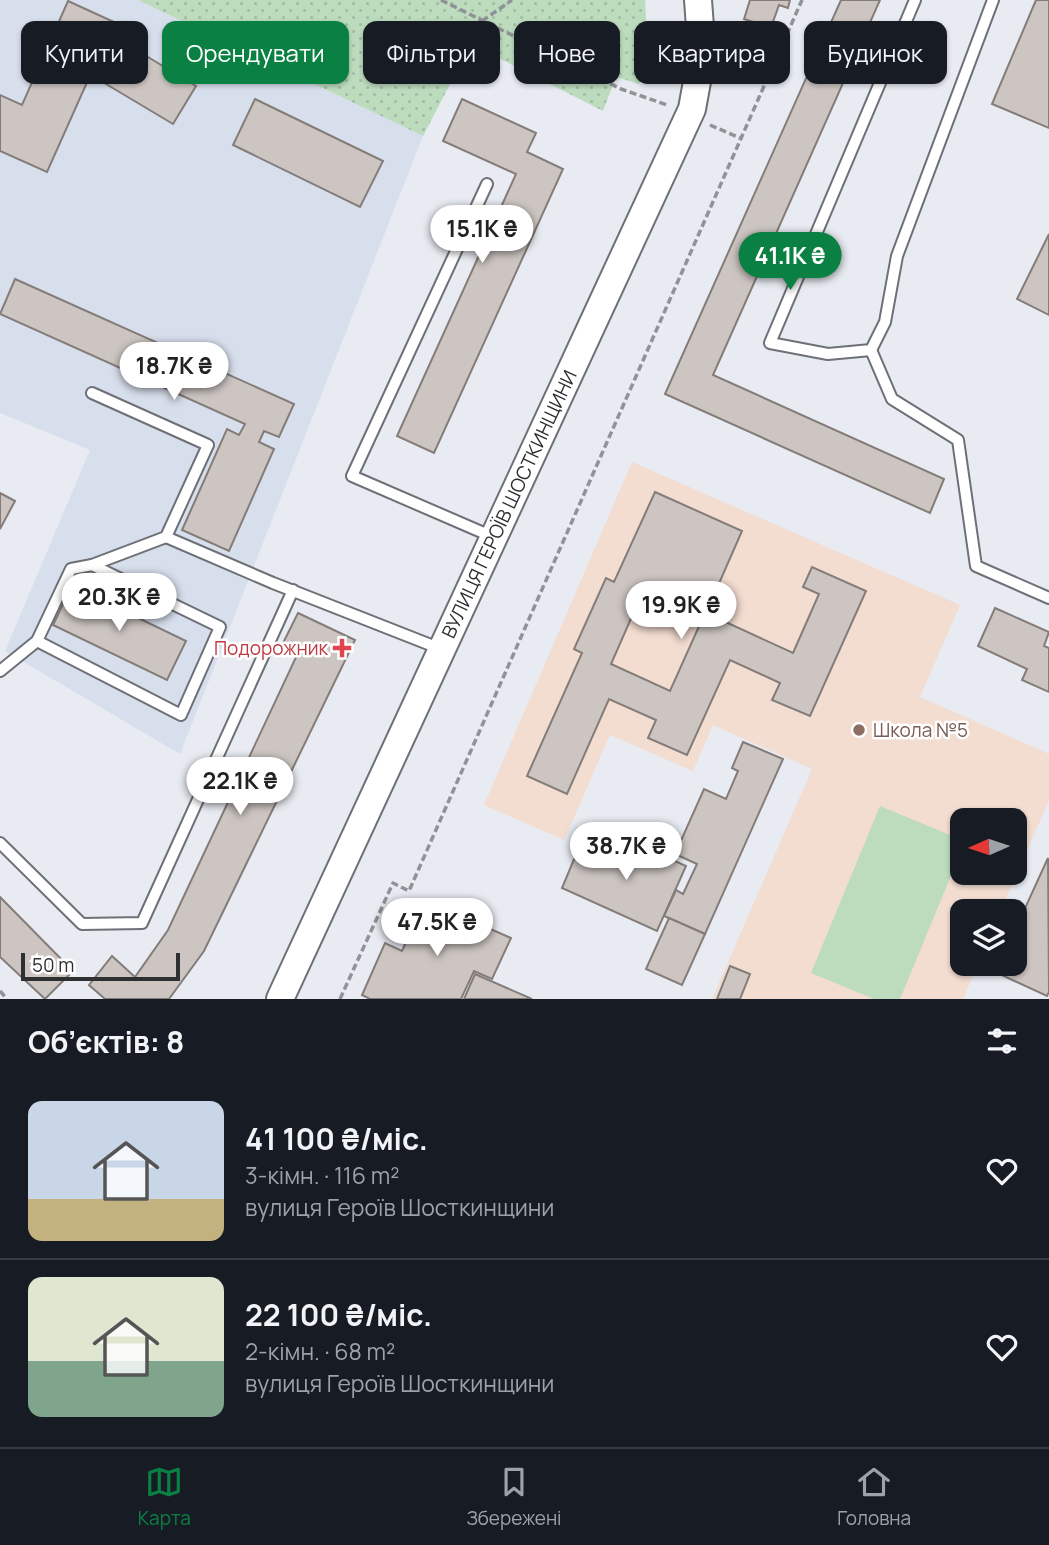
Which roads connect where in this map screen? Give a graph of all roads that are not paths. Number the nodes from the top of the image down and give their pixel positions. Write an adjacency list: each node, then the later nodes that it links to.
1 (698, 0): 8 (street, ВУЛИЦЯ ГЕРОЇВ ШОСТКИНЩИНИ)
2 (915, 0): 5 (lane)
3 (993, 0): 5 (lane)
4 (487, 184): 8 (lane)
5 (871, 350): 11 (lane)
6 (92, 393): 7 (lane)
7 (166, 537): 9 (lane); 10 (lane)
8 (493, 537): 13 (street, ВУЛИЦЯ ГЕРОЇВ ШОСТКИНЩИНИ)
9 (92, 565): 12 (lane); 12 (lane)
10 (293, 590): 13 (lane); 15 (lane)
11 (1049, 598)
12 (37, 641): 14 (lane)
13 (441, 649): 16 (street, ВУЛИЦЯ ГЕРОЇВ ШОСТКИНЩИНИ)
14 (0, 671)
15 (0, 843)
16 (280, 999)

